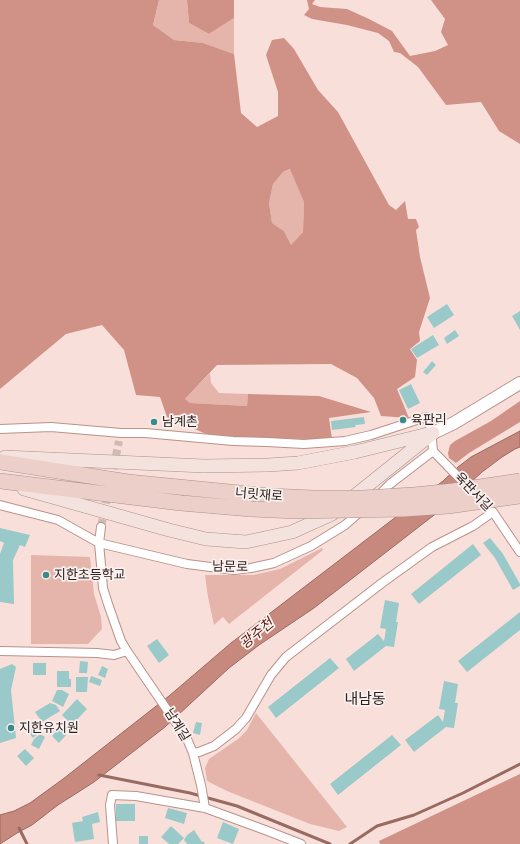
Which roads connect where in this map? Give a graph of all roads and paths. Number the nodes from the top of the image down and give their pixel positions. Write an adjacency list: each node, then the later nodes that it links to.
1 (520, 383): 3 (street)
2 (0, 429): 3 (street)
3 (433, 433): 4 (street); 5 (main road); 7 (main road)
4 (432, 451): 11 (street, 육판서길); 13 (street, 남문로)
5 (0, 457)
6 (0, 462): 8 (highway, 너릿재로, bridge)
7 (0, 482): 9 (highway, 너릿재로, bridge)
8 (520, 482)
9 (520, 496)
10 (0, 505): 13 (street, 남문로)
11 (493, 512): 14 (street, 육판서길); 17 (street)
12 (101, 527): 13 (street, 남계길)
13 (99, 543): 15 (street, 남계길)
14 (520, 552)
15 (127, 651): 16 (street); 17 (street, 남계길)
16 (0, 652)
17 (193, 753): 18 (street, 남계길)
18 (205, 806): 19 (street); 20 (street)
19 (112, 844)
20 (301, 844)

